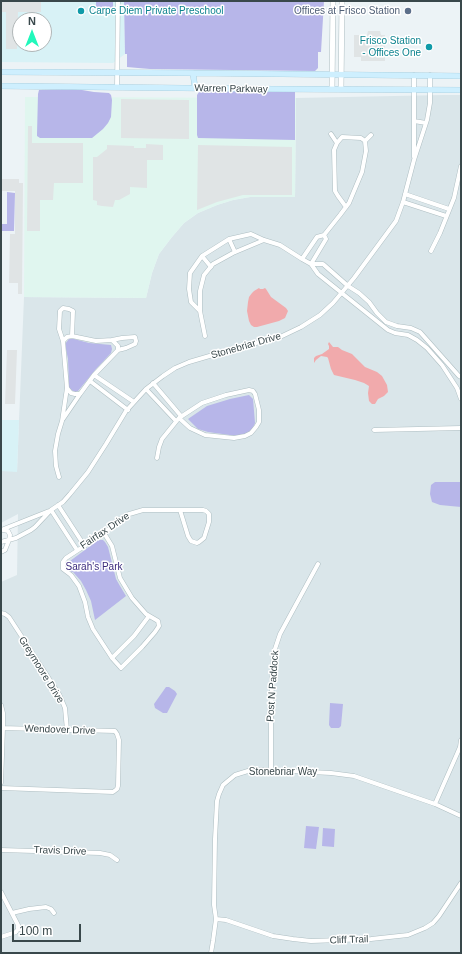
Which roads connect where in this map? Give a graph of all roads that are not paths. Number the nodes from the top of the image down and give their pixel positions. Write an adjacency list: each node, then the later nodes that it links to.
1 (118, 1): 5 (street)
2 (333, 1): 7 (street)
3 (342, 1): 8 (street)
4 (1, 72): 5 (main road, Warren Parkway)
5 (117, 72): 6 (main road, Warren Parkway); 13 (street)
6 (193, 73): 7 (main road, Warren Parkway); 14 (main road)
7 (332, 74): 8 (main road, Warren Parkway); 15 (street)
8 (341, 74): 9 (main road, Warren Parkway); 16 (street)
9 (414, 75): 10 (main road, Warren Parkway); 17 (street, Stonebriar Drive)
10 (430, 75): 11 (main road, Warren Parkway); 18 (street, Stonebriar Drive)
11 (461, 76)
12 (1, 86): 13 (main road, Warren Parkway)
13 (117, 87): 14 (main road, Warren Parkway)
14 (195, 88): 15 (main road, Warren Parkway)
15 (332, 89): 16 (main road, Warren Parkway)
16 (341, 89): 17 (main road, Warren Parkway)
17 (414, 90): 18 (main road, Warren Parkway); 20 (street, Stonebriar Drive)
18 (430, 90): 19 (main road, Warren Parkway); 21 (street, Stonebriar Drive)
19 (461, 90)
20 (414, 121): 21 (street); 26 (street, Stonebriar Drive)
21 (426, 123): 26 (street, Stonebriar Drive)
22 (331, 134): 25 (street)
23 (371, 135): 24 (street)
24 (365, 142): 25 (street); 30 (street)
25 (337, 143): 30 (street)
26 (414, 160): 28 (street, Stonebriar Drive)
27 (461, 166): 31 (street)
28 (405, 194): 29 (street, Stonebriar Drive); 31 (street)
29 (403, 202): 32 (street); 42 (street, Stonebriar Drive)
30 (346, 207): 33 (street)
31 (449, 209): 32 (street)
32 (446, 216): 36 (street)
33 (324, 235): 39 (street); 40 (street)
34 (229, 239): 35 (street); 37 (street); 38 (street)
35 (264, 240): 37 (street); 39 (street)
36 (431, 250)
37 (235, 252): 41 (street)
38 (202, 256): 41 (street); 44 (street)
39 (302, 259): 40 (street)
40 (311, 264): 42 (street); 43 (street)
41 (211, 267): 44 (street)
42 (348, 286): 43 (street, Stonebriar Drive); 51 (street)
43 (341, 294): 53 (street, Stonebriar Drive); 57 (street)
44 (200, 311): 46 (street)
45 (72, 336): 47 (street); 48 (street); 48 (street)
46 (205, 336)
47 (112, 340): 49 (street); 49 (street)
48 (63, 341): 54 (street)
49 (118, 350): 50 (street)
50 (94, 375): 52 (street); 58 (street)
51 (461, 376)
52 (90, 381): 56 (street); 59 (street)
53 (153, 383): 55 (street, Stonebriar Drive); 60 (street)
54 (67, 388): 56 (street); 61 (street)
55 (146, 389): 58 (street, Stonebriar Drive); 60 (street)
56 (80, 394): 61 (street)
57 (461, 399)
58 (134, 402): 59 (street, Stonebriar Drive)
59 (128, 410): 66 (street, Stonebriar Drive)
60 (179, 419): 60 (street); 64 (street)
61 (62, 421): 65 (street)
62 (461, 428): 63 (street)
63 (374, 430)
64 (157, 458)
65 (59, 477)
66 (58, 505): 67 (street, Stonebriar Drive); 73 (street)
67 (51, 510): 69 (street, Stonebriar Drive); 71 (street, Stonebriar Drive); 74 (street)
68 (180, 510): 68 (street, Fairfax Drive); 70 (street, Fairfax Drive)
69 (2, 530): 71 (street, Stonebriar Drive)
70 (104, 533): 73 (street, Fairfax Drive); 78 (street)
71 (9, 540): 72 (street, Stonebriar Drive); 75 (street)
72 (1, 542)
73 (84, 545): 74 (street, Fairfax Drive)
74 (77, 550): 79 (street, Fairfax Drive)
75 (1, 552)
76 (318, 564): 84 (street, Post N Paddock)
77 (3, 614): 82 (street, Greymoore Drive)
78 (149, 616): 79 (street); 79 (street)
79 (112, 658)
80 (1, 705): 81 (street)
81 (2, 728): 82 (street, Wendover Drive); 85 (street)
82 (67, 730): 86 (street, Wendover Drive)
83 (461, 740): 87 (street)
84 (271, 770): 87 (street, Stonebriar Way); 95 (street, Stonebriar Way)
85 (1, 783)
86 (1, 788)
87 (435, 804): 88 (street, Stonebriar Way)
88 (461, 816)
89 (1, 850): 90 (street, Travis Drive)
90 (117, 860)
91 (461, 883): 95 (street, Cliff Trail)
92 (1, 892): 93 (street)
93 (12, 913): 94 (street); 96 (street)
94 (54, 913)
95 (216, 919): 97 (street, Stonebriar Way)
96 (1, 937)
97 (211, 953)

